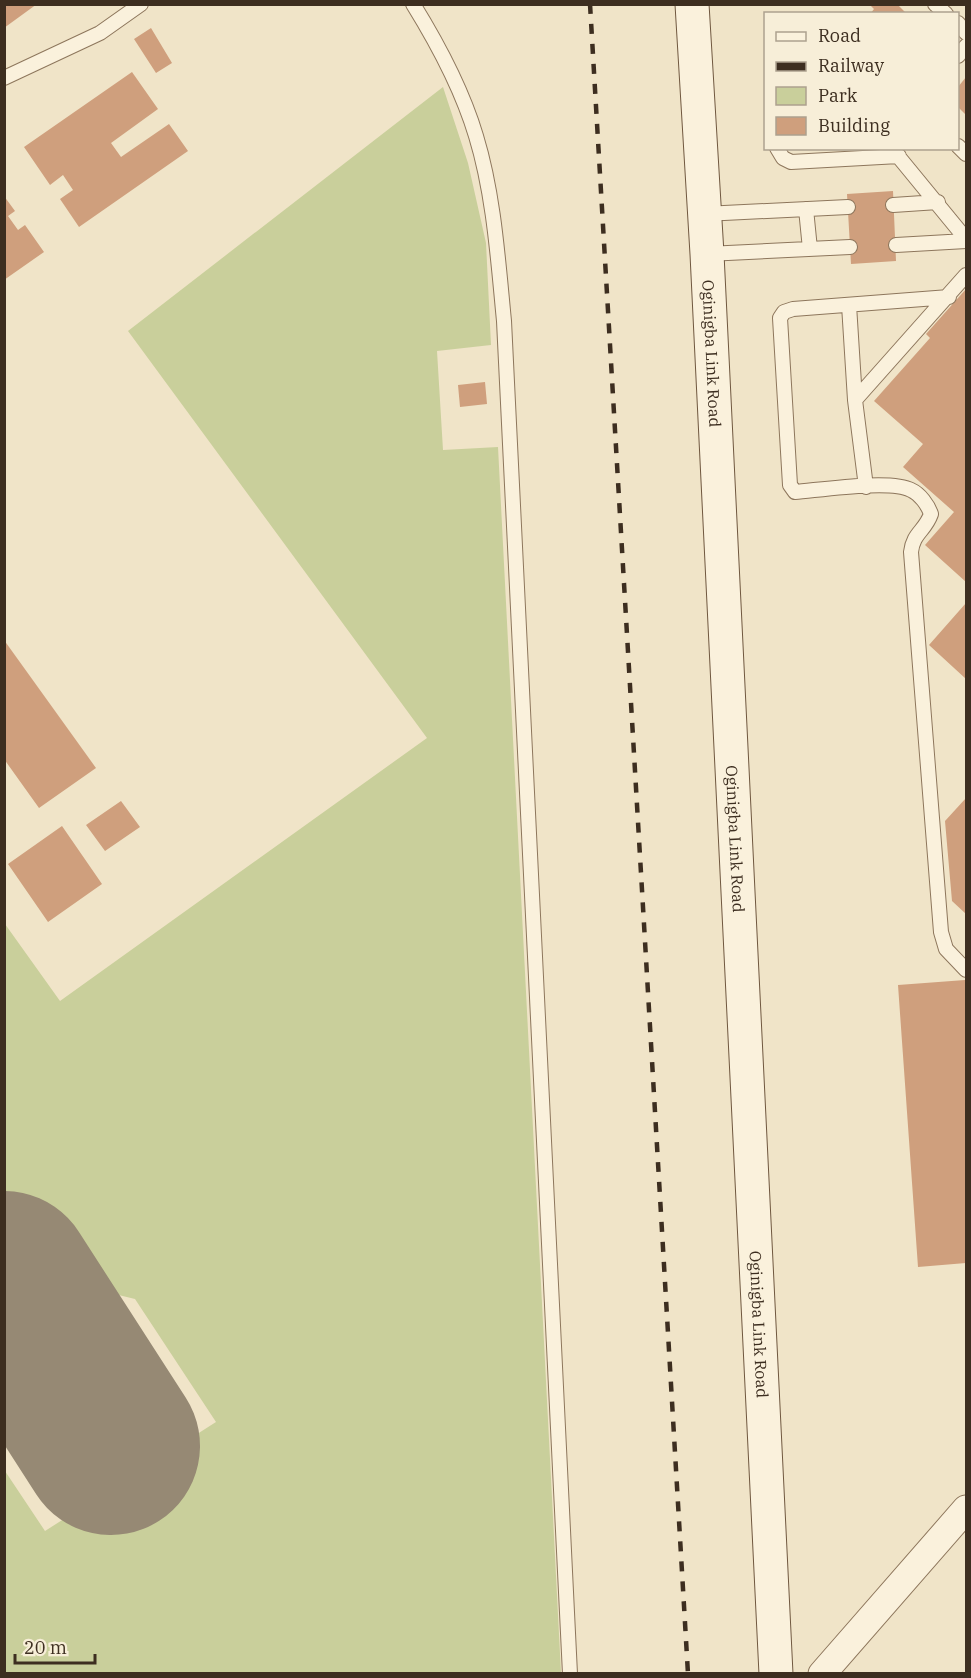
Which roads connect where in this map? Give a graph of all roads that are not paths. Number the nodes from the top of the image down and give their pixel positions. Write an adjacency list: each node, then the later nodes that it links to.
1 (141, 4): 4 (lane)
2 (413, 4): 24 (lane)
3 (692, 4): 11 (street, Oginigba Link Road)
4 (4, 78)
5 (778, 150): 6 (lane)
6 (895, 152): 7 (lane)
7 (938, 202): 8 (lane); 12 (lane)
8 (893, 205)
9 (848, 207): 10 (lane)
10 (806, 209): 11 (lane); 15 (lane)
11 (704, 214): 16 (street, Oginigba Link Road)
12 (966, 240): 13 (lane)
13 (896, 245)
14 (850, 247): 15 (lane)
15 (810, 249): 16 (lane)
16 (707, 254): 25 (street, Oginigba Link Road)
17 (966, 275): 18 (lane)
18 (949, 297): 19 (lane); 20 (lane)
19 (849, 305): 20 (lane); 21 (lane)
20 (855, 400): 21 (lane)
21 (866, 487): 22 (lane)
22 (966, 970)
23 (966, 1509): 26 (street)
24 (570, 1674)
25 (776, 1674)
26 (822, 1674)

